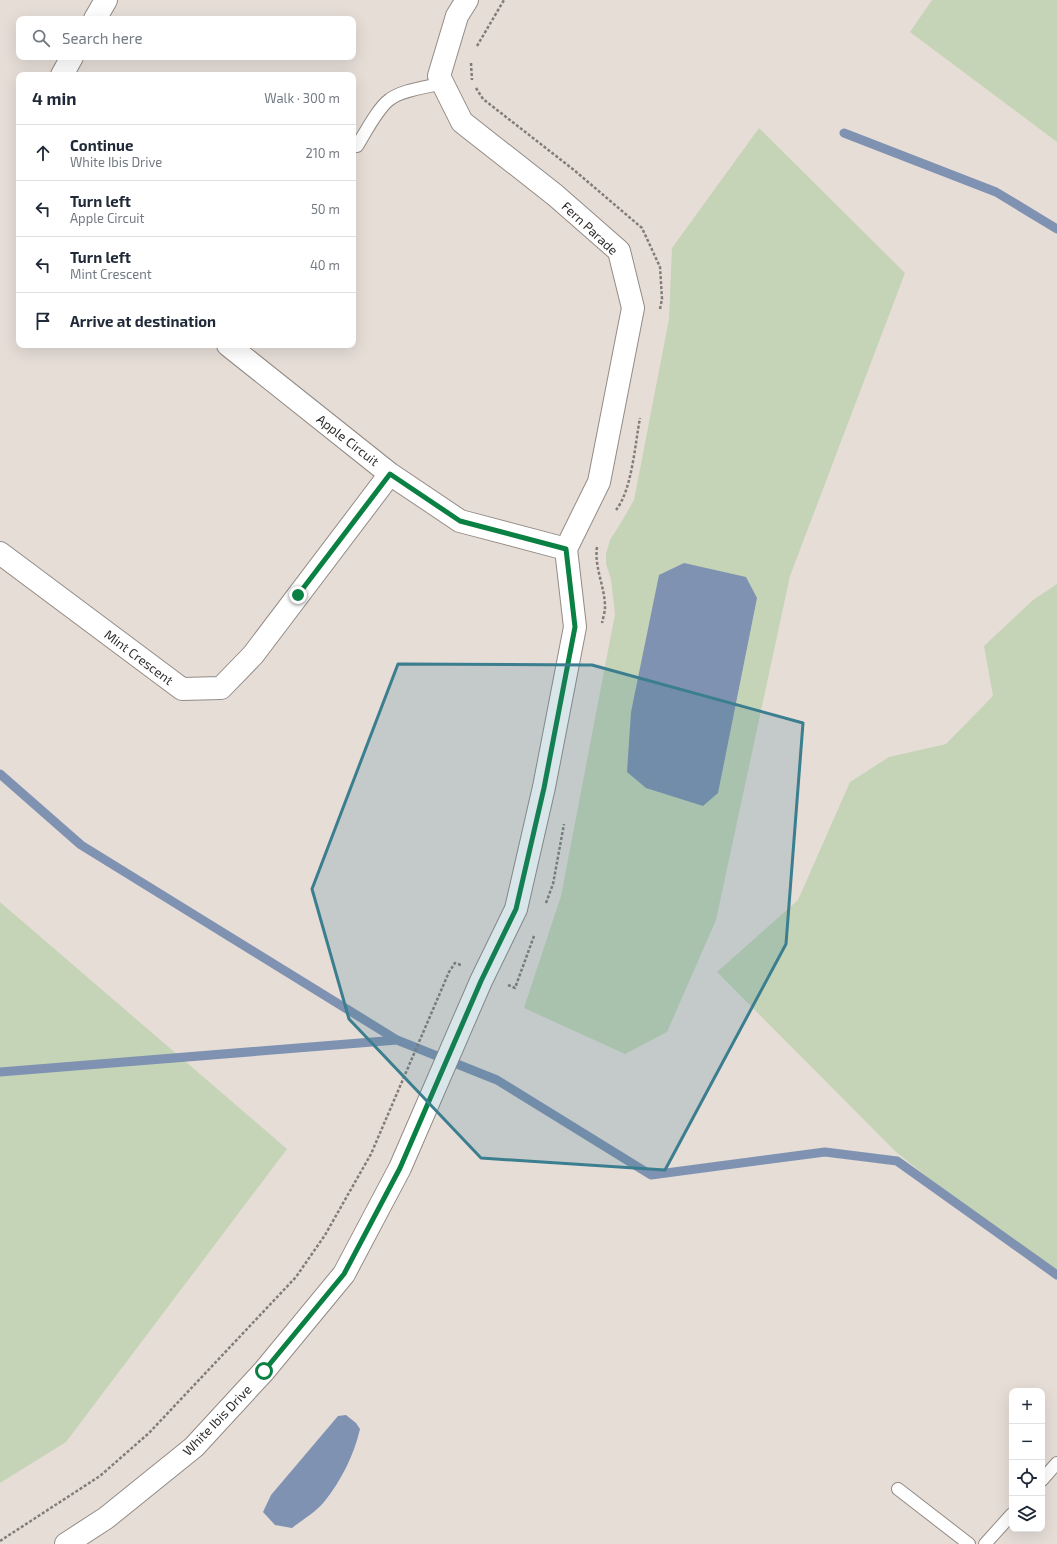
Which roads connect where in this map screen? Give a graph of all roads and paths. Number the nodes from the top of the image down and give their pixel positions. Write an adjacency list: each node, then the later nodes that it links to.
1 (106, 0): 3 (street)
2 (467, 0): 6 (street, Fern Parade)
3 (96, 16)
4 (70, 60): 5 (street)
5 (64, 72)
6 (443, 83): 7 (lane); 10 (street, Fern Parade)
7 (358, 146)
8 (232, 348): 9 (street, Apple Circuit)
9 (390, 474): 10 (street, Apple Circuit); 11 (street, Mint Crescent)
10 (566, 549): 18 (street, White Ibis Drive)
11 (0, 553)
12 (449, 972): 17 (path)
13 (1057, 1463): 14 (lane)
14 (1045, 1477)
15 (898, 1489): 19 (lane)
16 (1009, 1517): 20 (lane)
17 (0, 1541)
18 (66, 1544)
19 (969, 1544)
20 (985, 1544)

